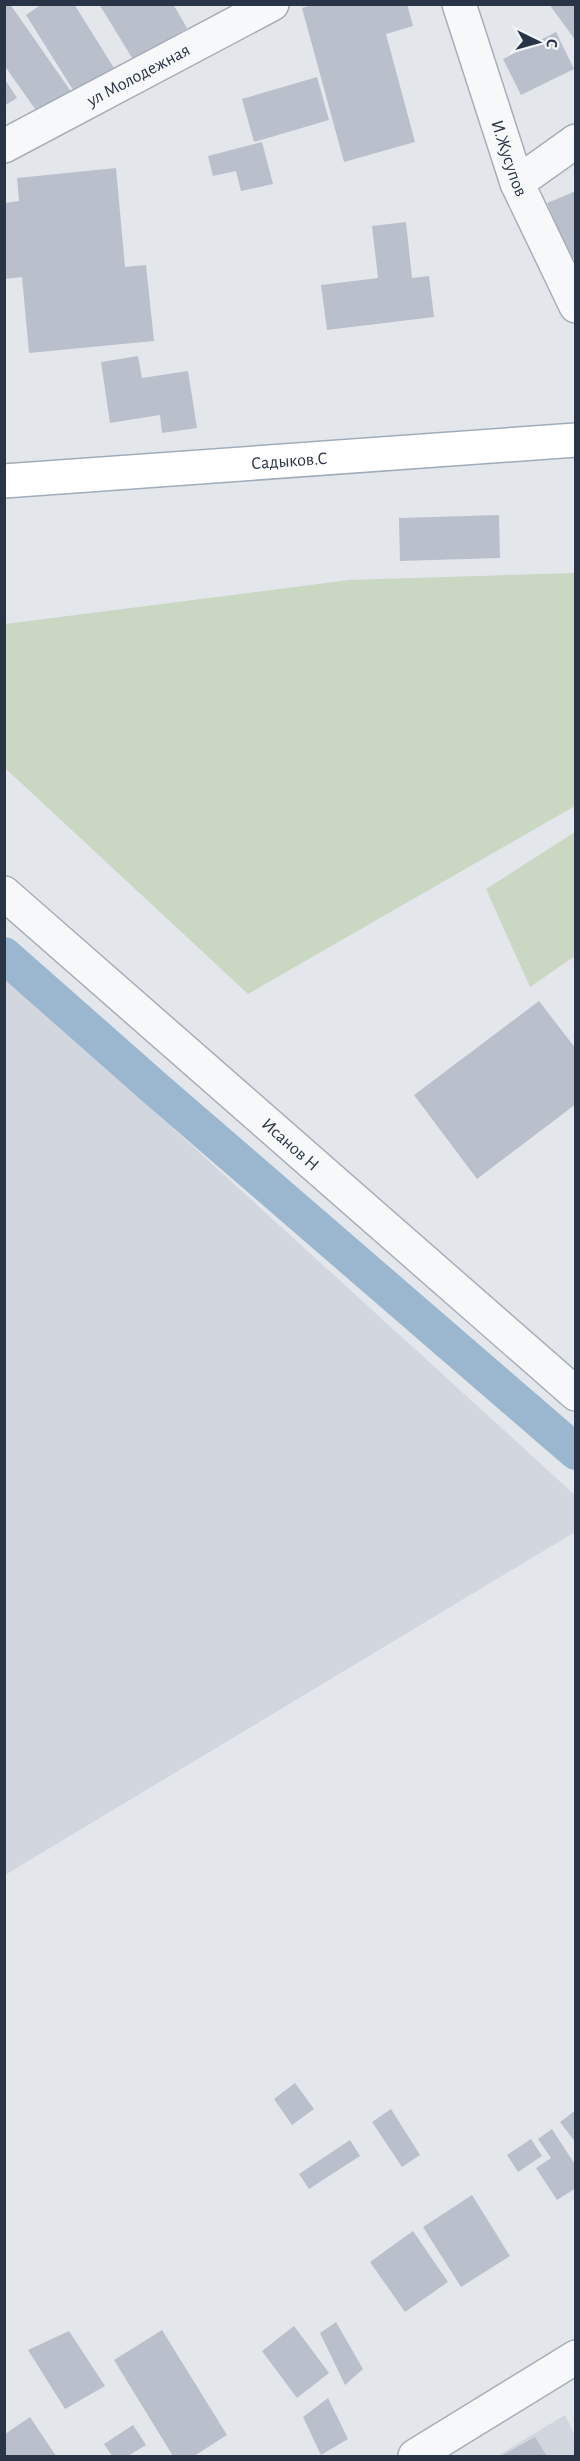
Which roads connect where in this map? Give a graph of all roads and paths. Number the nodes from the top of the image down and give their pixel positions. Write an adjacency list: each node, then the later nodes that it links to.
1 (272, 4): 4 (street, ул Молодежная)
2 (459, 4): 5 (street, И.Жусупов)
3 (576, 141): 5 (street)
4 (4, 146)
5 (517, 183): 6 (street, И.Жусупов)
6 (576, 306)
7 (576, 440): 8 (main road, Садыков.С)
8 (4, 481)
9 (4, 893): 10 (street, Исанов Н)
10 (576, 1394)
11 (576, 2357): 12 (street)
12 (415, 2457)

